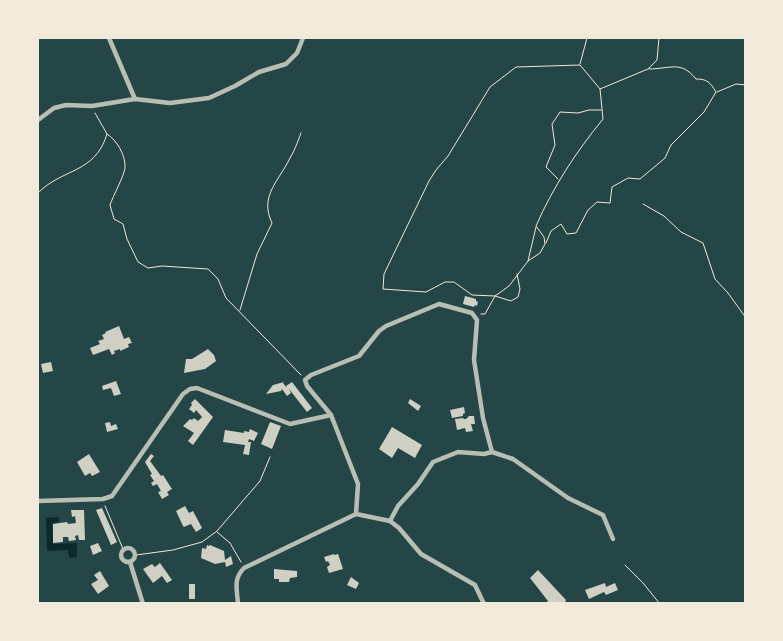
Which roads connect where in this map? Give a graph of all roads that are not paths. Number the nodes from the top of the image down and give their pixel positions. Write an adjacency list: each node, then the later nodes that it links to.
1 (109, 38): 3 (street)
2 (303, 38): 3 (street)
3 (135, 99): 4 (street)
4 (38, 120)
5 (331, 415): 6 (street); 7 (street); 8 (street)
6 (492, 452): 9 (street); 10 (street)
7 (38, 501)
8 (356, 514): 9 (street); 13 (street)
9 (390, 520): 14 (street)
10 (613, 539)
11 (130, 562): 11 (street); 12 (street)
12 (143, 604)
13 (238, 604)
14 (484, 604)

